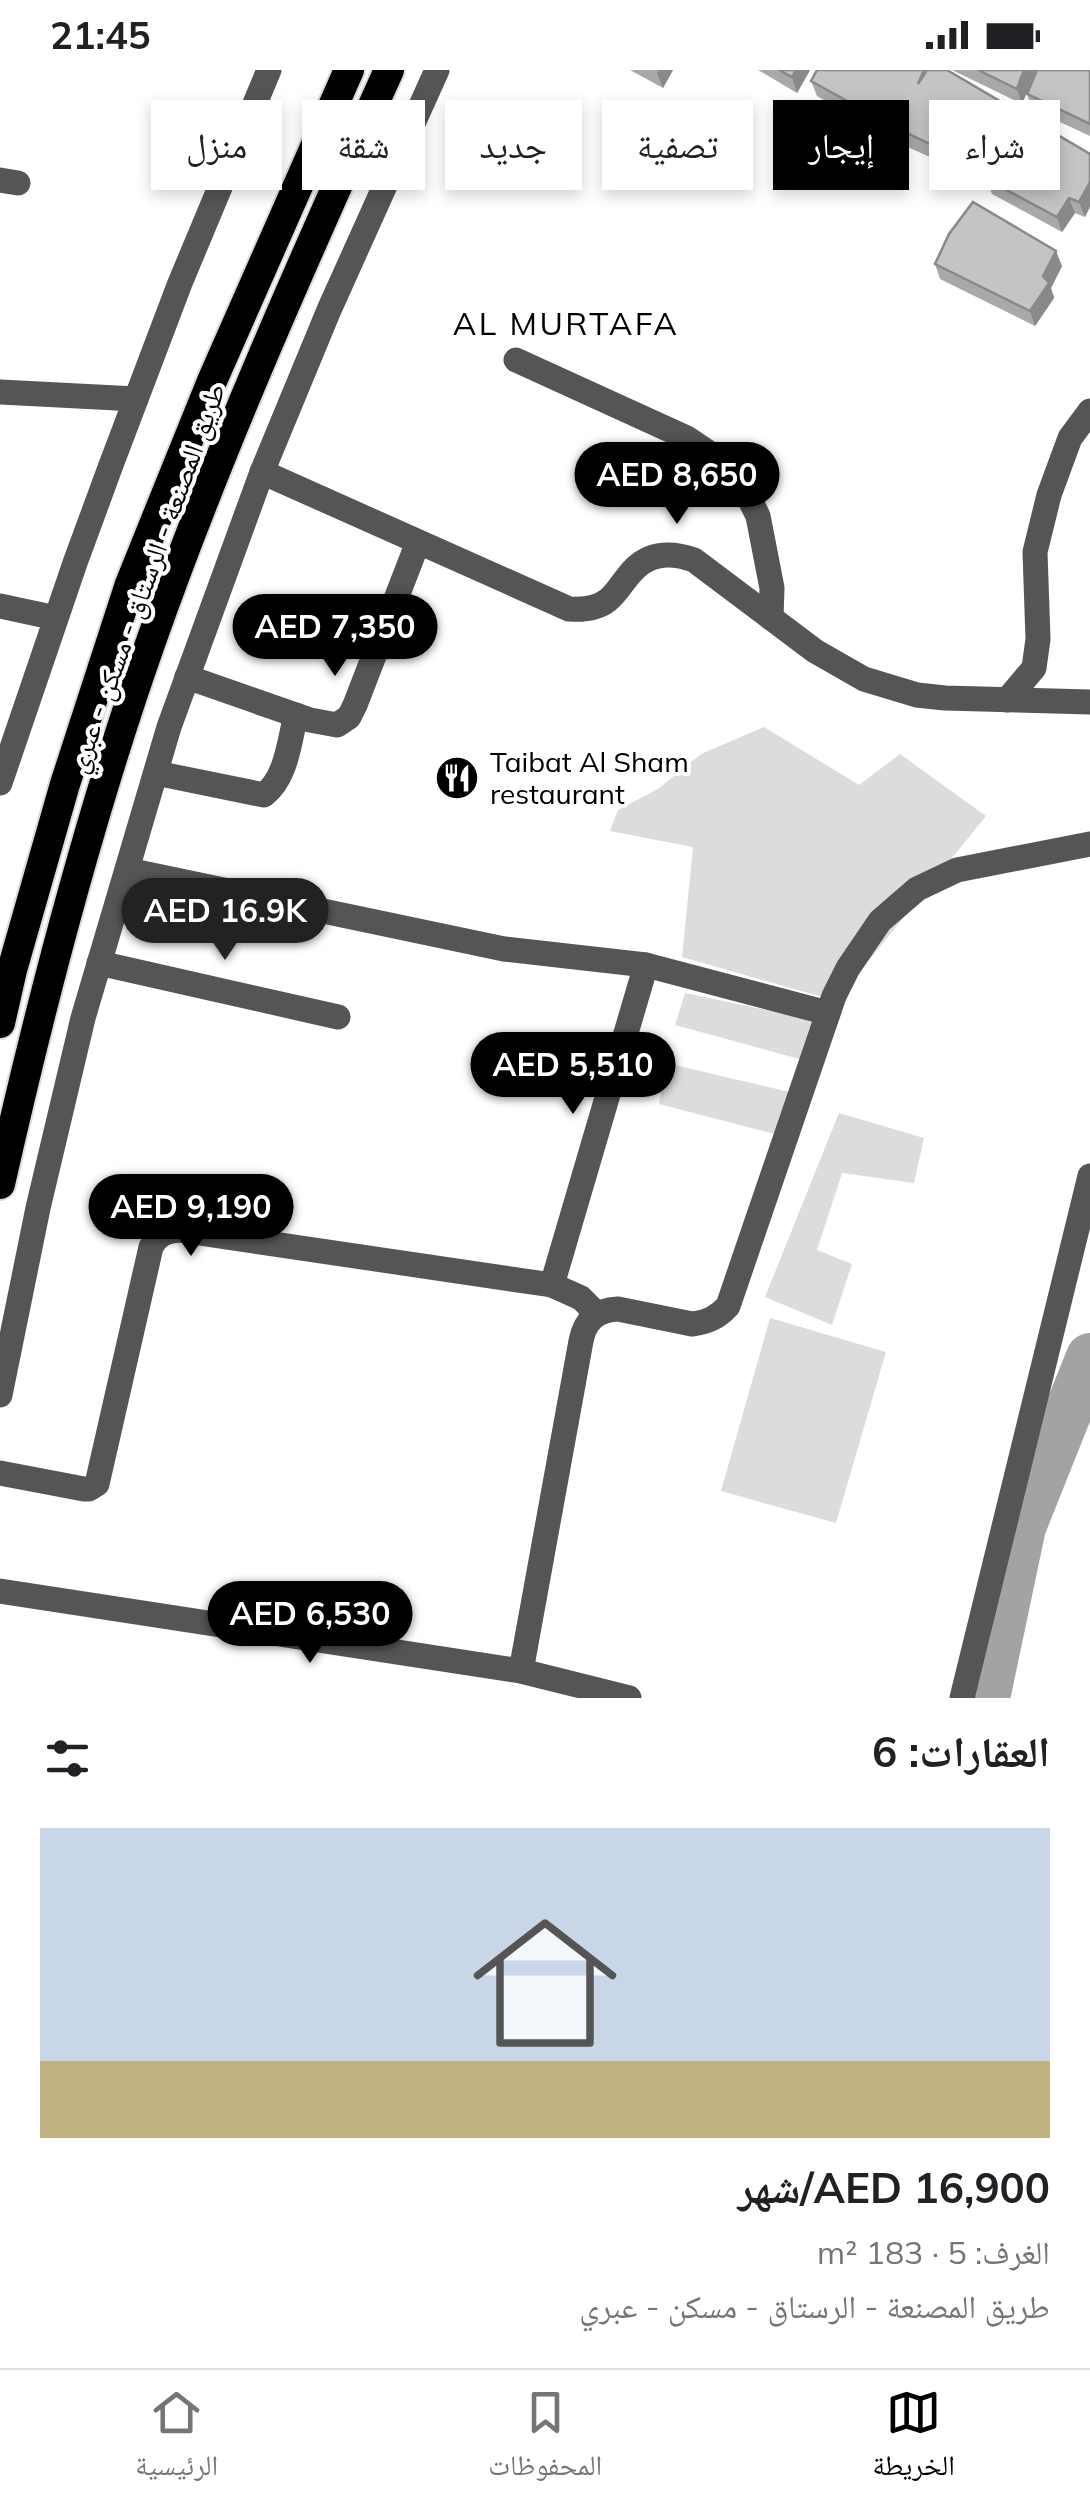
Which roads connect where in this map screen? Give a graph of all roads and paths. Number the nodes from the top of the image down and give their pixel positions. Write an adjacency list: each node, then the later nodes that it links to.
1 (269, 70): 7 (street)
2 (349, 70): 26 (highway, طريق المصنعة - الرستاق - مسكن - عبري)
3 (389, 70): 28 (highway, طريق المصنعة - الرستاق - مسكن - عبري)
4 (437, 70): 9 (street)
5 (516, 360): 13 (street)
6 (0, 392): 7 (street)
7 (136, 399): 12 (street)
8 (1090, 411): 15 (street)
9 (262, 472): 10 (street); 14 (street)
10 (418, 542): 13 (street); 17 (street)
11 (0, 606): 12 (street)
12 (56, 618): 19 (street)
13 (771, 618): 15 (street)
14 (187, 677): 17 (street); 18 (street)
15 (1008, 700): 16 (street)
16 (1090, 702)
17 (296, 715): 18 (street)
18 (156, 773): 21 (street)
19 (0, 783)
20 (1090, 844): 24 (street)
21 (128, 870): 22 (street); 23 (street)
22 (99, 963): 25 (street); 31 (street)
23 (646, 966): 24 (street); 29 (street)
24 (828, 1014): 30 (street)
25 (338, 1016)
26 (0, 1024)
27 (1090, 1176): 36 (street)
28 (0, 1184)
29 (552, 1285): 30 (street); 32 (street)
30 (597, 1314): 34 (street)
31 (0, 1395)
32 (0, 1473)
33 (0, 1592): 34 (street)
34 (521, 1671): 35 (street)
35 (628, 1698)
36 (962, 1698)

